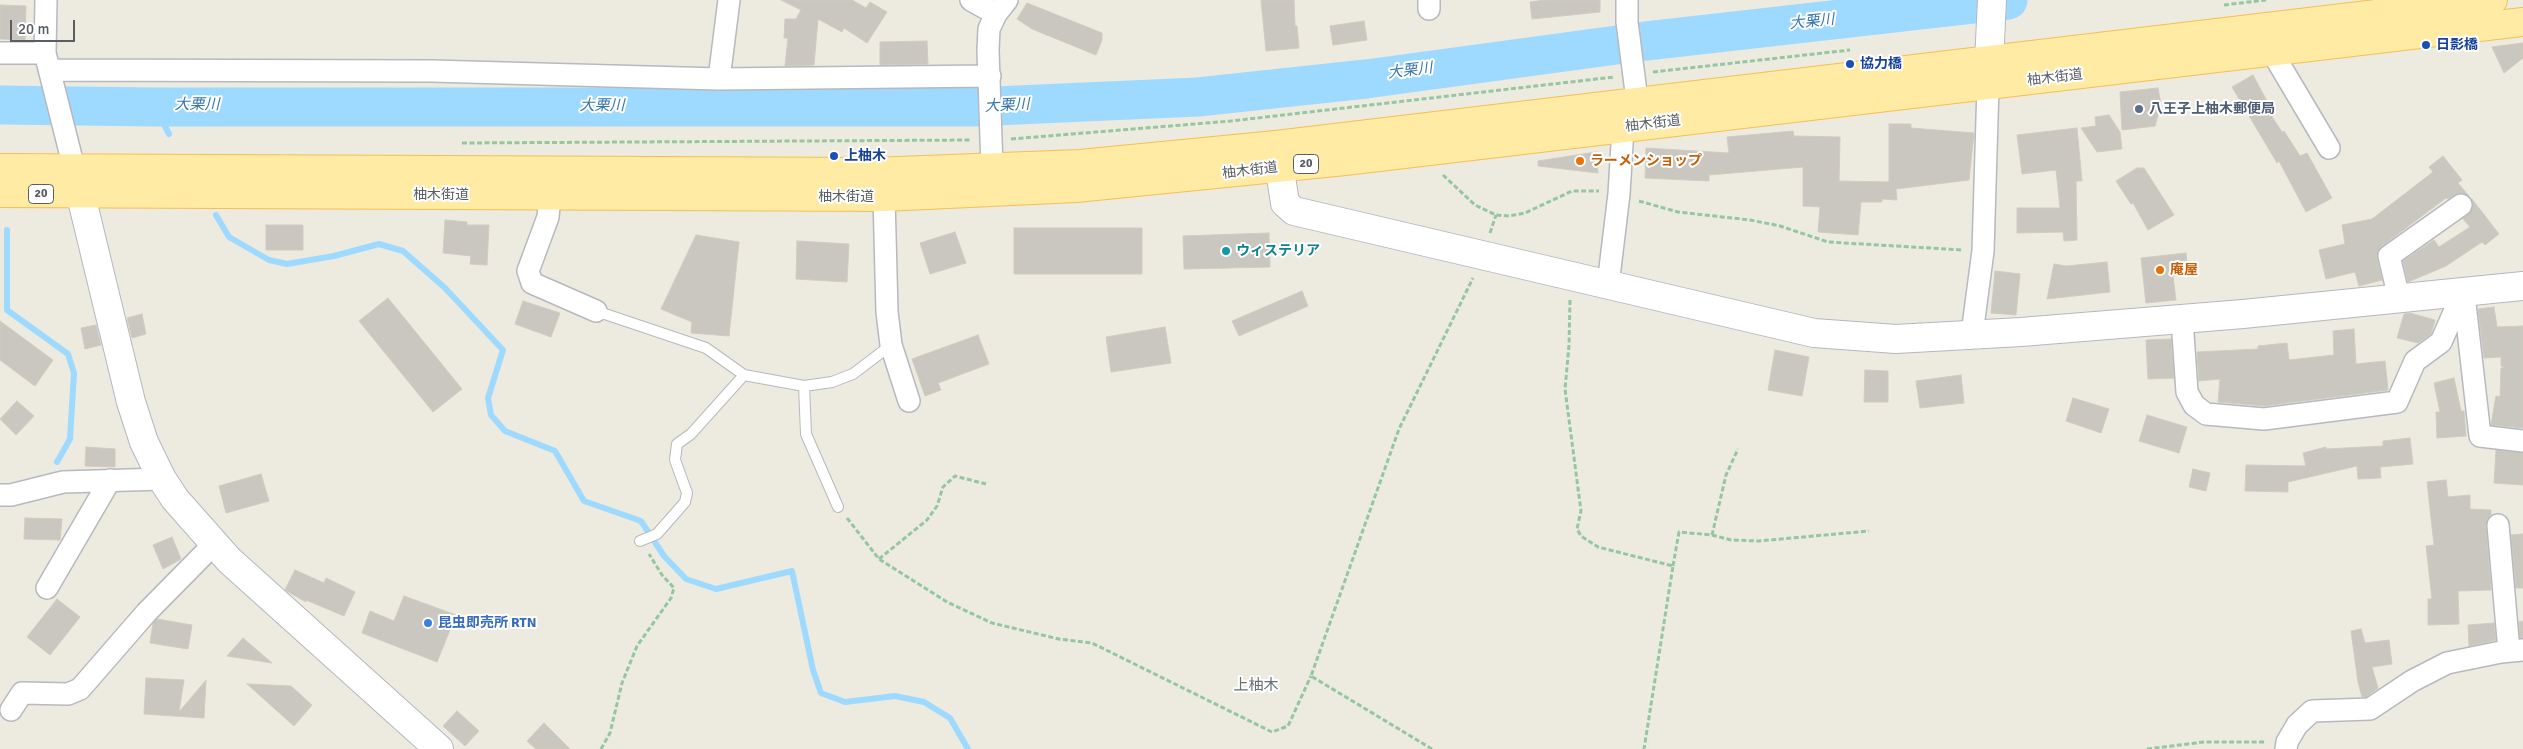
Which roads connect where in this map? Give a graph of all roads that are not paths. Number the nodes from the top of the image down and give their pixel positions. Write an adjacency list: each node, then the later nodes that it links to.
1 (46, 0): 11 (street)
2 (729, 0): 13 (street)
3 (971, 0): 7 (street)
4 (1627, 0): 15 (street)
5 (1992, 0): 12 (street)
6 (2493, 0): 12 (main road, 柚木街道 / 20)
7 (1002, 7): 14 (street)
8 (2523, 22): 9 (main road, 柚木街道 / 20)
9 (2272, 52): 12 (main road, 柚木街道 / 20); 17 (street)
10 (0, 53): 11 (street)
11 (49, 68): 13 (street); 20 (street)
12 (1989, 73): 15 (main road, 柚木街道 / 20); 16 (main road, 柚木街道 / 20); 33 (street)
13 (719, 79): 14 (street)
14 (990, 80): 21 (street)
15 (1634, 81): 18 (main road, 柚木街道 / 20)
16 (1623, 128): 18 (main road, 柚木街道 / 20); 27 (street)
17 (2329, 148)
18 (1278, 156): 21 (main road, 柚木街道 / 20); 25 (main road, 柚木街道 / 20); 27 (street)
19 (0, 168): 20 (main road, 柚木街道 / 20)
20 (74, 168): 21 (main road, 柚木街道 / 20); 23 (street)
21 (992, 168)
22 (0, 193): 23 (main road, 柚木街道 / 20)
23 (82, 194): 24 (main road, 柚木街道 / 20); 39 (street)
24 (550, 196): 25 (main road, 柚木街道 / 20); 31 (street)
25 (884, 197): 34 (street)
26 (2461, 205): 30 (street)
27 (1608, 285): 33 (street)
28 (2523, 286): 29 (street)
29 (2464, 292): 30 (street); 32 (street); 38 (street)
30 (2399, 298): 32 (street)
31 (596, 311): 35 (lane)
32 (2182, 319): 33 (street)
33 (1972, 334)
34 (892, 346): 36 (lane); 37 (street)
35 (744, 375): 36 (lane); 44 (lane)
36 (804, 386): 42 (lane)
37 (909, 401)
38 (2523, 441)
39 (162, 478): 40 (street); 45 (street)
40 (110, 480): 41 (street); 46 (street)
41 (0, 495)
42 (838, 508)
43 (2498, 524): 47 (street)
44 (640, 541)
45 (214, 544): 48 (street); 50 (street)
46 (47, 588)
47 (2516, 651): 49 (street)
48 (11, 710)
49 (2286, 746)
50 (436, 748)

